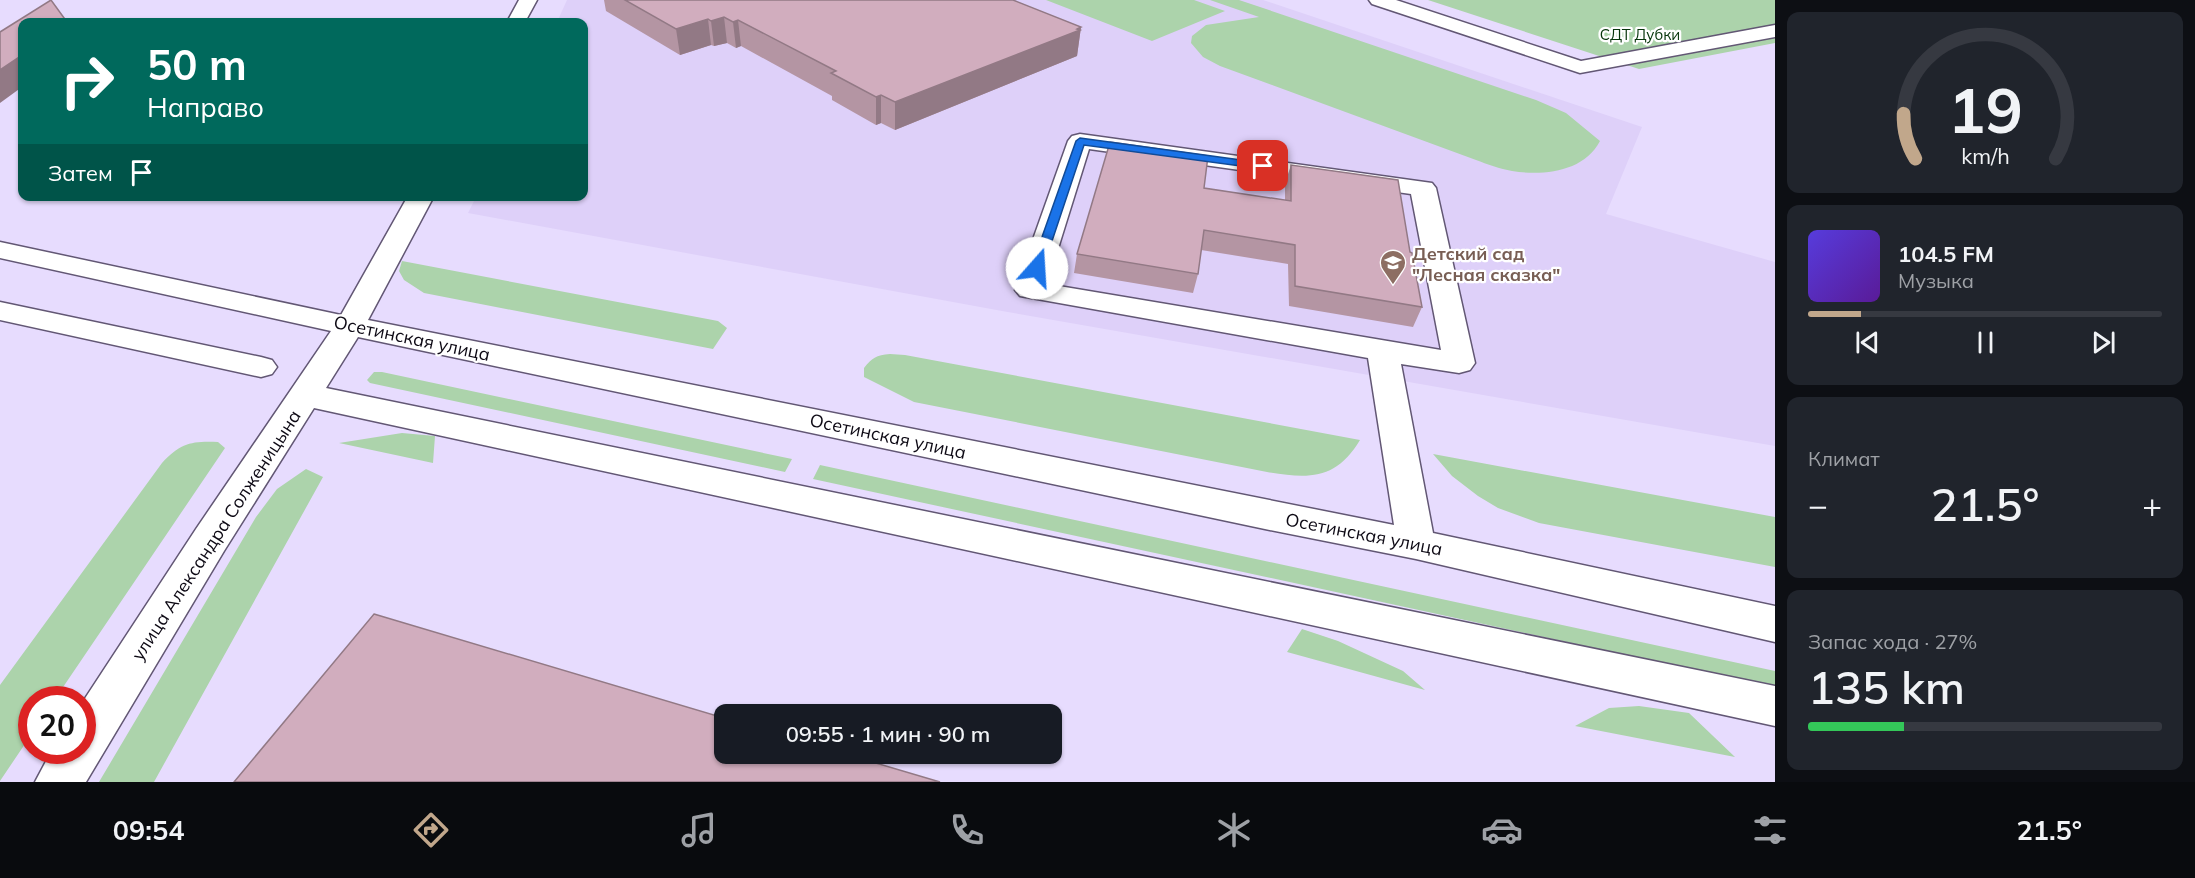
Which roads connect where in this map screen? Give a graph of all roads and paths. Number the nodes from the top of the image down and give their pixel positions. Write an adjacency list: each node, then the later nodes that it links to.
1 (528, 0): 3 (street)
2 (1378, 0): 4 (street)
3 (518, 18)
4 (1775, 31)
5 (418, 201): 10 (street, улица Александра Солженицына)
6 (0, 250): 7 (street, Осетинская улица)
7 (57, 262): 8 (street); 10 (street, Осетинская улица)
8 (0, 275)
9 (0, 311): 12 (street)
10 (350, 326): 13 (street, улица Александра Солженицына); 14 (street, Осетинская улица)
11 (1383, 351): 11 (street); 14 (street)
12 (261, 367)
13 (305, 395): 16 (street); 17 (street, улица Александра Солженицына)
14 (1416, 544): 15 (street, Осетинская улица)
15 (1775, 624)
16 (1775, 706)
17 (96, 722)
18 (70, 764): 19 (street)
19 (59, 782)

